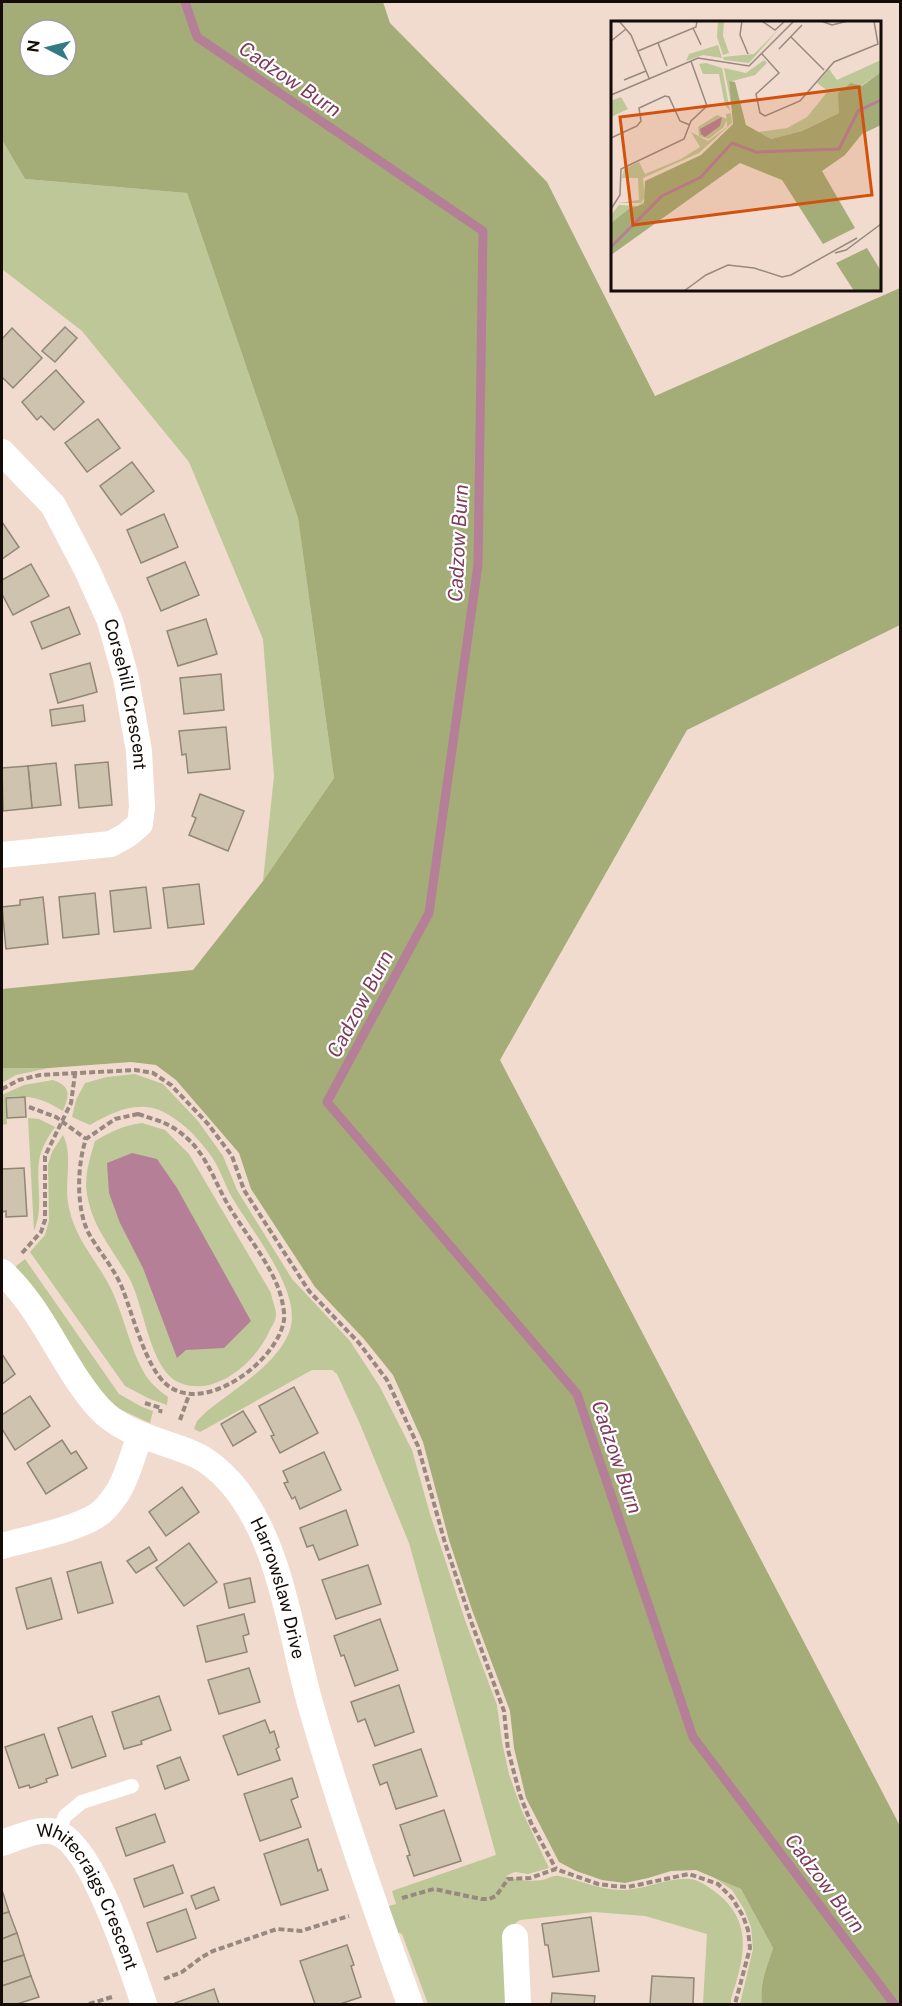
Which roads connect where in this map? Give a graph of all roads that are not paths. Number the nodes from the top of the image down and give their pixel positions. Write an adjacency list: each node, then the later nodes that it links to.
1 (2, 452): 2 (street, Corsehill Crescent)
2 (2, 855)
3 (2, 1272): 4 (street, Harrowslaw Drive)
4 (146, 1437): 5 (street); 11 (street, Harrowslaw Drive)
5 (2, 1546)
6 (132, 1786): 7 (lane)
7 (58, 1833): 8 (street, Whitecraigs Crescent); 10 (street, Whitecraigs Crescent)
8 (2, 1843)
9 (515, 1937): 12 (street)
10 (141, 1996)
11 (410, 2004)
12 (518, 2004)

